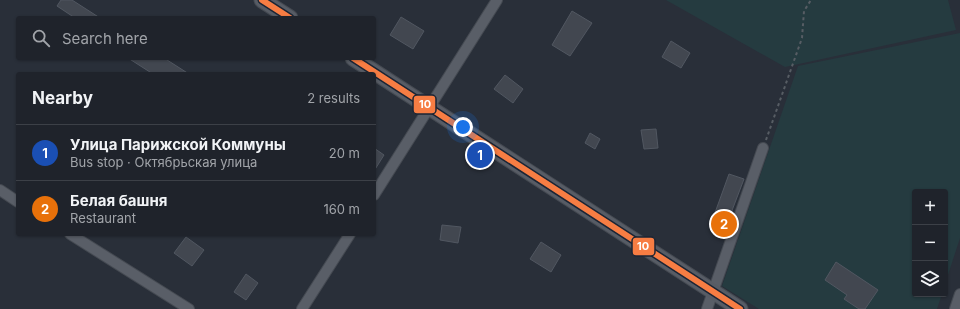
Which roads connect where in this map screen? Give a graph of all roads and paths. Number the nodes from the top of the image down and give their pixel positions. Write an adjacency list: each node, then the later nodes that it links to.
1 (262, 0): 4 (main road)
2 (497, 0): 8 (street)
3 (811, 0): 9 (path)
4 (287, 16)
5 (356, 60): 6 (main road)
6 (375, 72)
7 (376, 73): 8 (main road)
8 (430, 107): 11 (street); 15 (main road)
9 (763, 148): 15 (street)
10 (0, 190): 12 (street)
11 (376, 192)
12 (16, 201)
13 (73, 236): 17 (street)
14 (349, 236): 18 (street)
15 (713, 292): 19 (street); 20 (main road)
16 (960, 294): 21 (street)
17 (189, 309)
18 (302, 309)
19 (708, 309)
20 (740, 309)
21 (955, 309)

